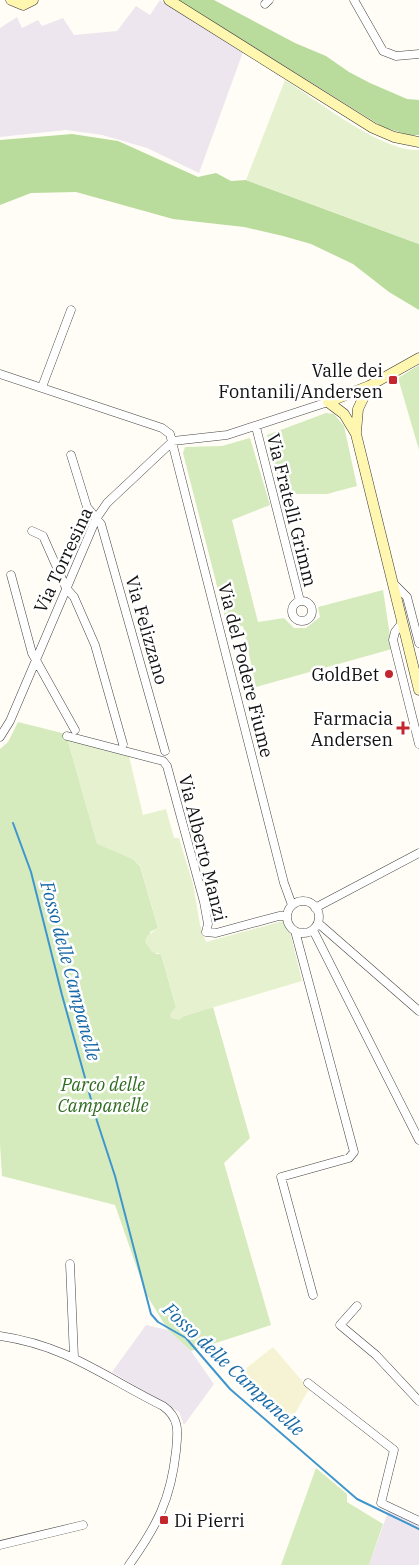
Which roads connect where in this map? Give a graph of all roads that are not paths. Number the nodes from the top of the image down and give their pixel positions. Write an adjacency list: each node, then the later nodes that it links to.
1 (12, 0): 2 (street)
2 (33, 0)
3 (169, 0): 6 (street)
4 (354, 0): 5 (street)
5 (419, 54)
6 (419, 142)
7 (70, 310): 11 (street)
8 (419, 358): 10 (street)
9 (0, 374): 11 (street)
10 (369, 386): 12 (street); 14 (street)
11 (42, 387): 15 (street)
12 (328, 402): 13 (street); 14 (street)
13 (256, 427): 15 (street); 22 (street, Via Fratelli Grimm)
14 (356, 434): 20 (street)
15 (173, 441): 17 (street, Via Torresina); 34 (street, Via del Podere Fiume)
16 (71, 455): 17 (street, Via Felizzano)
17 (96, 519): 21 (street, Via Torresina); 32 (street, Via Felizzano)
18 (32, 531): 21 (street)
19 (11, 575): 25 (street, Via Torresina)
20 (393, 583): 23 (street); 24 (street)
21 (66, 588): 25 (street, Via Torresina); 30 (street)
22 (300, 601)
23 (402, 623): 26 (street); 31 (street)
24 (419, 644)
25 (36, 658): 27 (street, Via Torresina); 29 (street, Via Torresina)
26 (419, 690)
27 (75, 730)
28 (67, 736): 36 (street, Via Alberto Manzi)
29 (0, 737)
30 (123, 744)
31 (419, 744)
32 (166, 751)
33 (419, 853): 35 (street)
34 (292, 905): 35 (street); 36 (street)
35 (315, 908): 37 (street)
36 (287, 916): 38 (street)
37 (315, 926): 38 (street); 39 (street); 40 (street)
38 (295, 931): 42 (street)
39 (419, 1011)
40 (419, 1140)
41 (70, 1264): 45 (street)
42 (313, 1295)
43 (358, 1306): 47 (street)
44 (0, 1336): 45 (street)
45 (74, 1357): 51 (street)
46 (308, 1383): 48 (street)
47 (419, 1401)
48 (419, 1522)
49 (83, 1525): 50 (street)
50 (0, 1545)
51 (129, 1565)

